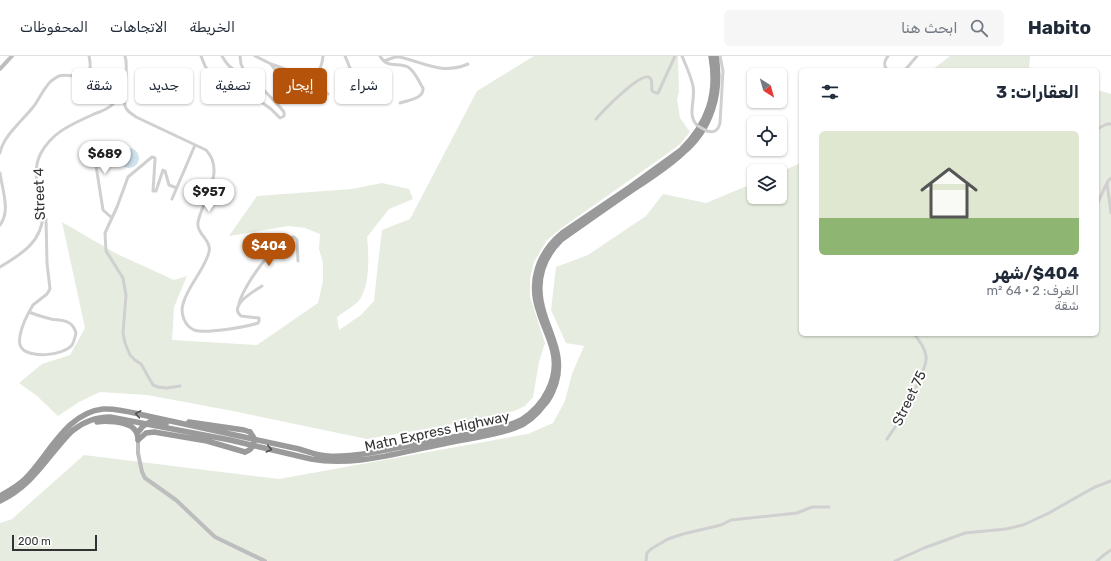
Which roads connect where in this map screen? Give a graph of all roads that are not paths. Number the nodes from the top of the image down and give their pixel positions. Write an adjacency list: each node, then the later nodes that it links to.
1 (12, 56): 31 (main road)
2 (89, 56): 42 (street)
3 (125, 56): 21 (street)
4 (201, 56): 22 (street)
5 (222, 56): 23 (street)
6 (240, 56): 24 (street)
7 (255, 56): 19 (street)
8 (323, 56): 27 (street)
9 (345, 56): 28 (street)
10 (380, 56): 18 (street)
11 (675, 56): 37 (street)
12 (682, 56): 15 (street, bridge)
13 (711, 56): 62 (highway, Matn Express Highway)
14 (716, 56): 65 (highway, Matn Express Highway, one-way to 14)
15 (720, 56)
16 (888, 56): 29 (street)
17 (917, 56): 30 (street)
18 (384, 61): 20 (street); 33 (street)
19 (271, 64): 25 (street); 26 (street)
20 (468, 64)
21 (127, 68)
22 (206, 68)
23 (231, 68)
24 (243, 68)
25 (274, 68)
26 (285, 68)
27 (320, 68)
28 (350, 68)
29 (885, 68)
30 (908, 68)
31 (0, 69)
32 (265, 91): 36 (street)
33 (400, 103)
34 (113, 104): 49 (street, Street 4)
35 (124, 104): 40 (street)
36 (264, 104)
37 (596, 119)
38 (1111, 124): 39 (street)
39 (1099, 128)
40 (195, 146): 46 (street); 56 (street)
41 (84, 147): 51 (street)
42 (0, 153)
43 (0, 173): 52 (street)
44 (1111, 178): 45 (street)
45 (1107, 183): 48 (street); 50 (street)
46 (177, 188): 47 (street); 51 (street)
47 (172, 199)
48 (1099, 200)
49 (43, 212): 54 (street, Street 4); 57 (street)
50 (1111, 213)
51 (112, 218): 59 (street)
52 (0, 226)
53 (298, 261): 56 (street)
54 (0, 267)
55 (262, 286): 56 (street)
56 (239, 304)
57 (29, 312): 57 (street)
58 (916, 336): 64 (street, Street 75)
59 (180, 386)
60 (176, 422): 62 (highway, Matn Express Highway); 66 (highway, bridge); 68 (highway, Matn Express Highway, one-way to 68)
61 (78, 426): 63 (highway); 65 (highway, Matn Express Highway); 69 (highway, Matn Express Highway)
62 (217, 432): 63 (highway, bridge)
63 (138, 436): 66 (highway); 72 (main road)
64 (888, 439)
65 (230, 440): 66 (highway)
66 (207, 441)
67 (1111, 481): 74 (street)
68 (0, 496)
69 (0, 501)
70 (828, 507): 73 (street)
71 (1111, 550): 75 (street)
72 (265, 561)
73 (646, 561)
74 (895, 561)
75 (1097, 561)

